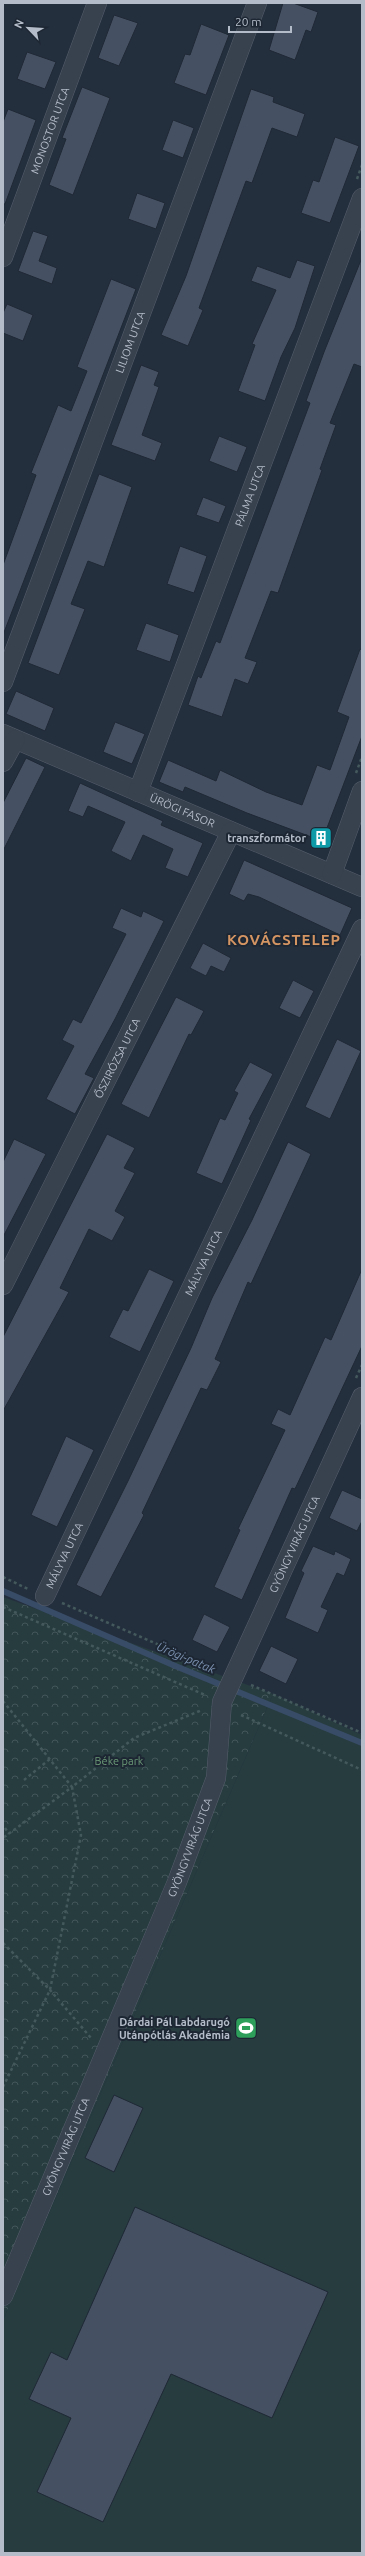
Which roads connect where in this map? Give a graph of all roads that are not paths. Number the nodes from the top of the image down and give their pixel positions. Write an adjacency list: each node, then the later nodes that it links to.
1 (97, 3): 4 (street, MONOSTOR UTCA)
2 (257, 3): 5 (street, LILIOM UTCA)
3 (362, 198): 9 (street, PÁLMA UTCA)
4 (3, 257)
5 (3, 682)
6 (9, 737): 7 (street); 9 (street, ÜRÖGI FASOR)
7 (3, 762)
8 (358, 784): 11 (street)
9 (138, 792): 10 (street, ÜRÖGI FASOR)
10 (231, 832): 11 (street, ÜRÖGI FASOR); 14 (street, ŐSZIRÓZSA UTCA)
11 (332, 874): 12 (street, ÜRÖGI FASOR)
12 (362, 887)
13 (362, 929): 16 (street, MÁLYVA UTCA)
14 (3, 1285)
15 (362, 1397): 17 (street, GYÖNGYVIRÁG UTCA)
16 (45, 1596)
17 (3, 2296)

